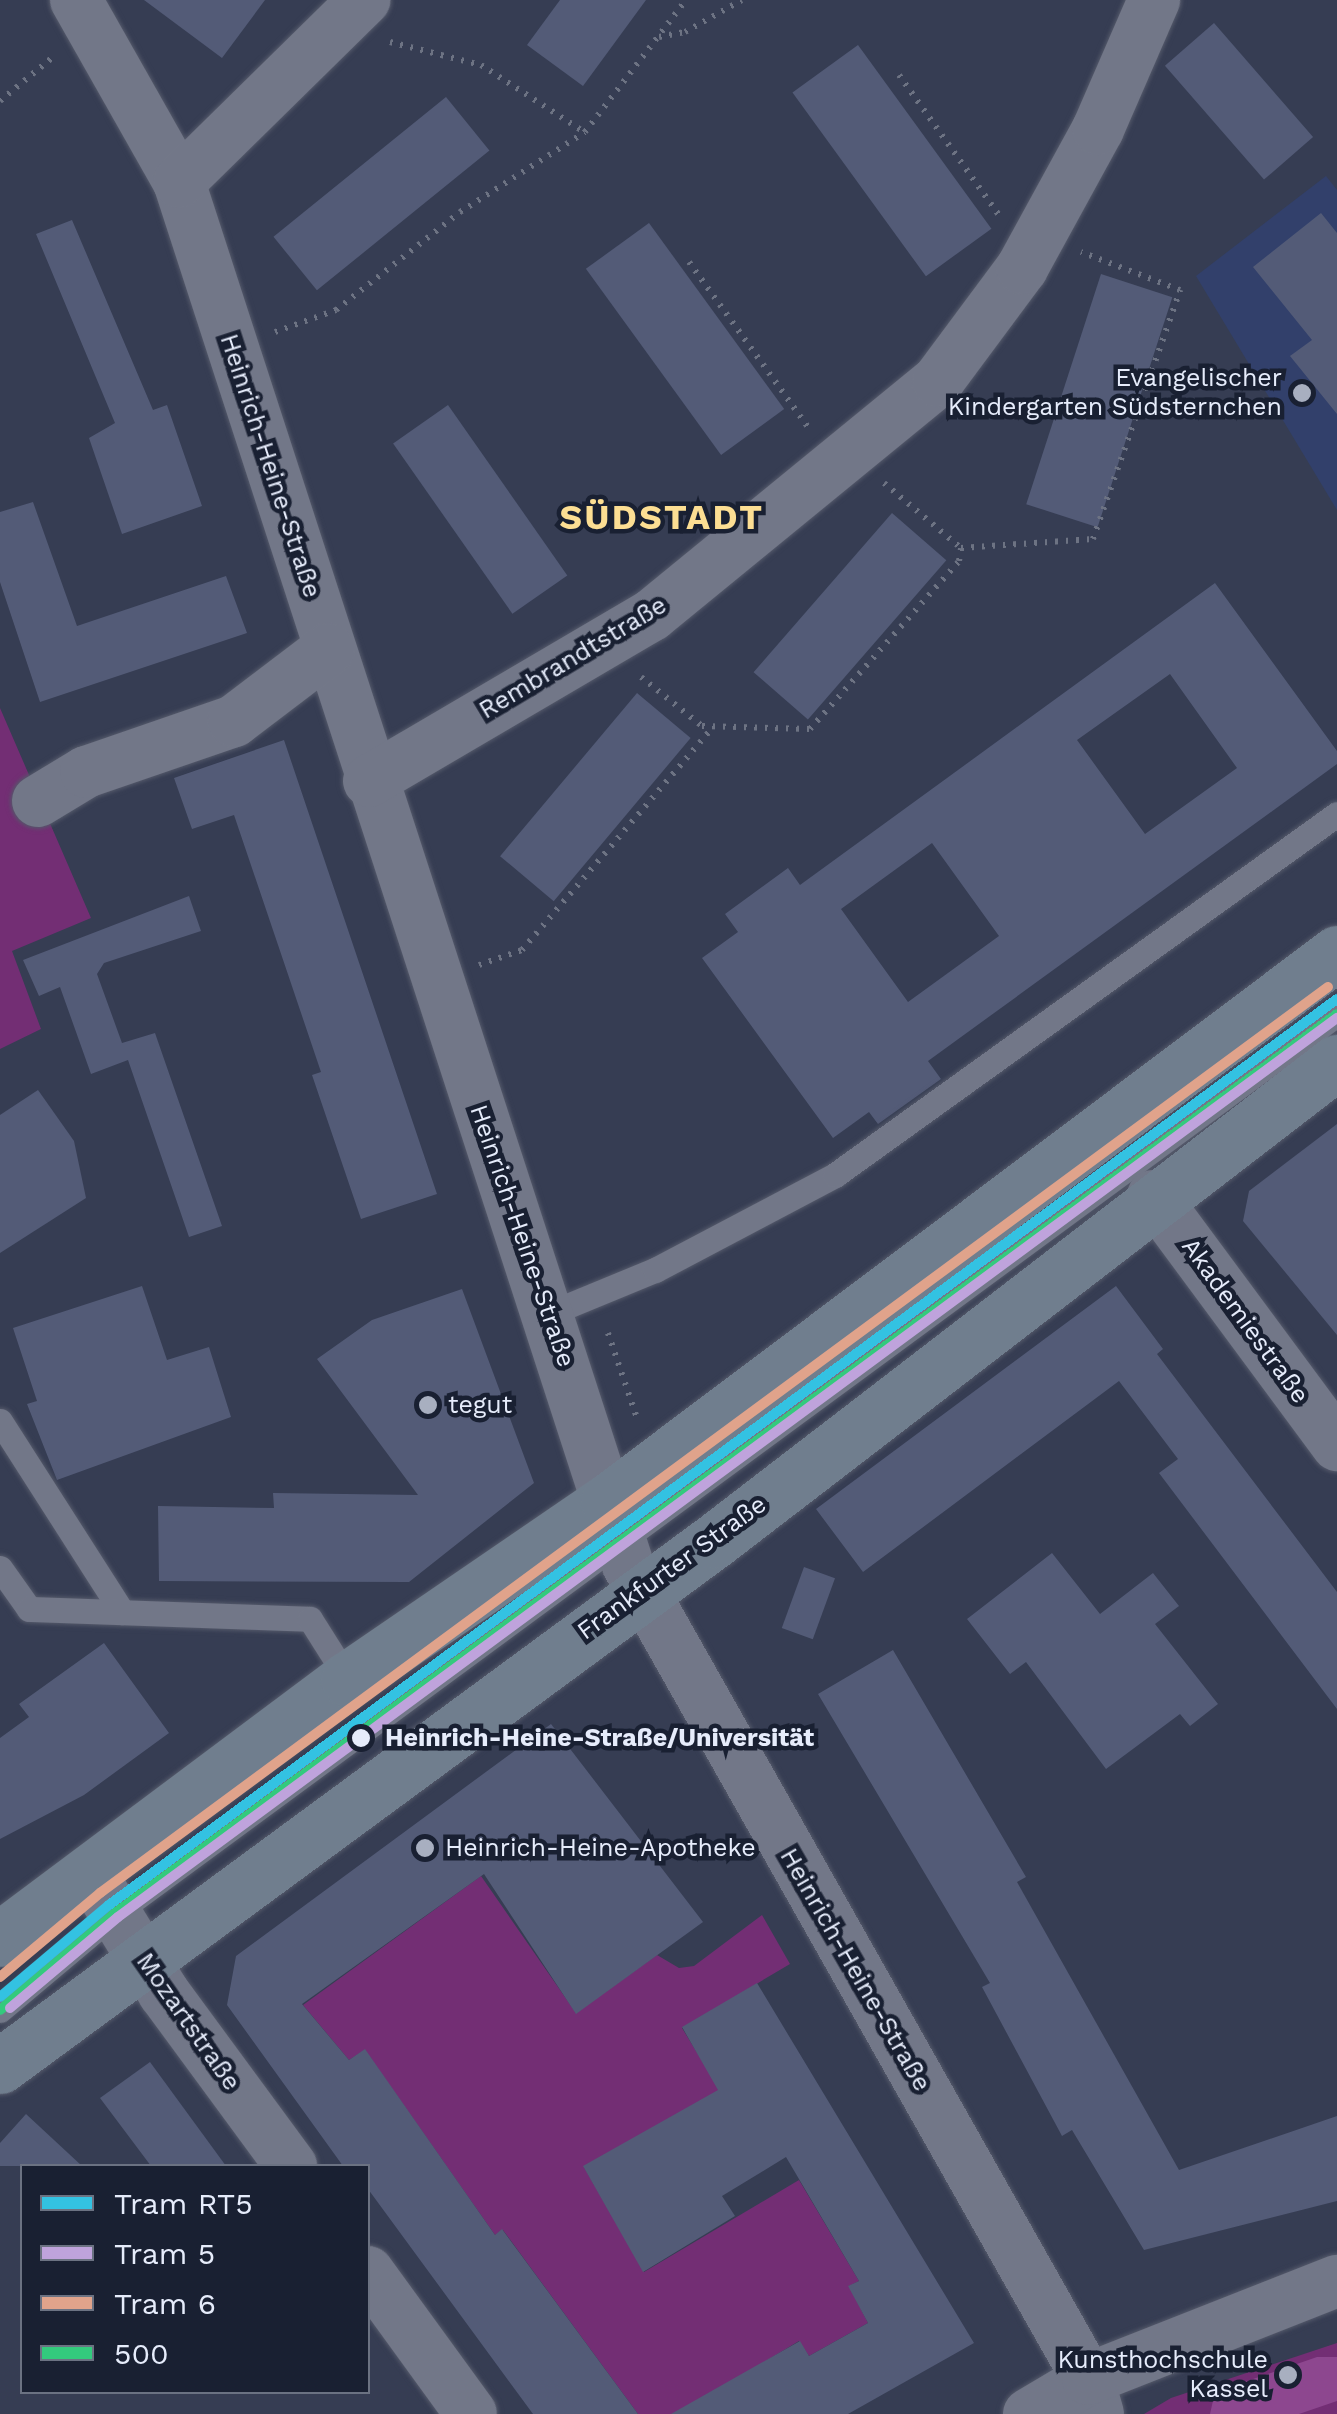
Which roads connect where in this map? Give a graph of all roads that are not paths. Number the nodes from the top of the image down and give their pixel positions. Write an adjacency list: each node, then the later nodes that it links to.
1 (76, 0): 4 (street, Heinrich-Heine-Straße)
2 (1154, 0): 6 (street, Rembrandtstraße)
3 (353, 11): 4 (street)
4 (179, 182): 5 (street, Heinrich-Heine-Straße)
5 (329, 649): 6 (street, Heinrich-Heine-Straße); 7 (street)
6 (369, 780): 13 (street, Heinrich-Heine-Straße)
7 (38, 801)
8 (1337, 814): 13 (lane)
9 (1337, 953): 16 (main road, Frankfurter Straße)
10 (1337, 1014): 16 (lane)
11 (1337, 1062): 12 (main road, Frankfurter Straße)
12 (1153, 1196): 15 (street, Akademiestraße); 16 (main road, Frankfurter Straße)
13 (548, 1314): 16 (street, Heinrich-Heine-Straße)
14 (0, 1421): 18 (lane)
15 (1337, 1445)
16 (623, 1545): 19 (main road, Frankfurter Straße); 20 (main road, Frankfurter Straße); 27 (street, Heinrich-Heine-Straße)
17 (0, 1568): 18 (lane)
18 (122, 1612): 19 (lane)
19 (348, 1680): 20 (main road, Frankfurter Straße)
20 (116, 1915): 21 (main road, Frankfurter Straße); 22 (lane); 23 (main road, Frankfurter Straße); 24 (street, Mozartstraße)
21 (0, 1939)
22 (0, 2010)
23 (0, 2066)
24 (289, 2164)
25 (370, 2275): 28 (street)
26 (1337, 2281): 27 (street)
27 (1093, 2396): 29 (street)
28 (472, 2414)
29 (1028, 2414)

